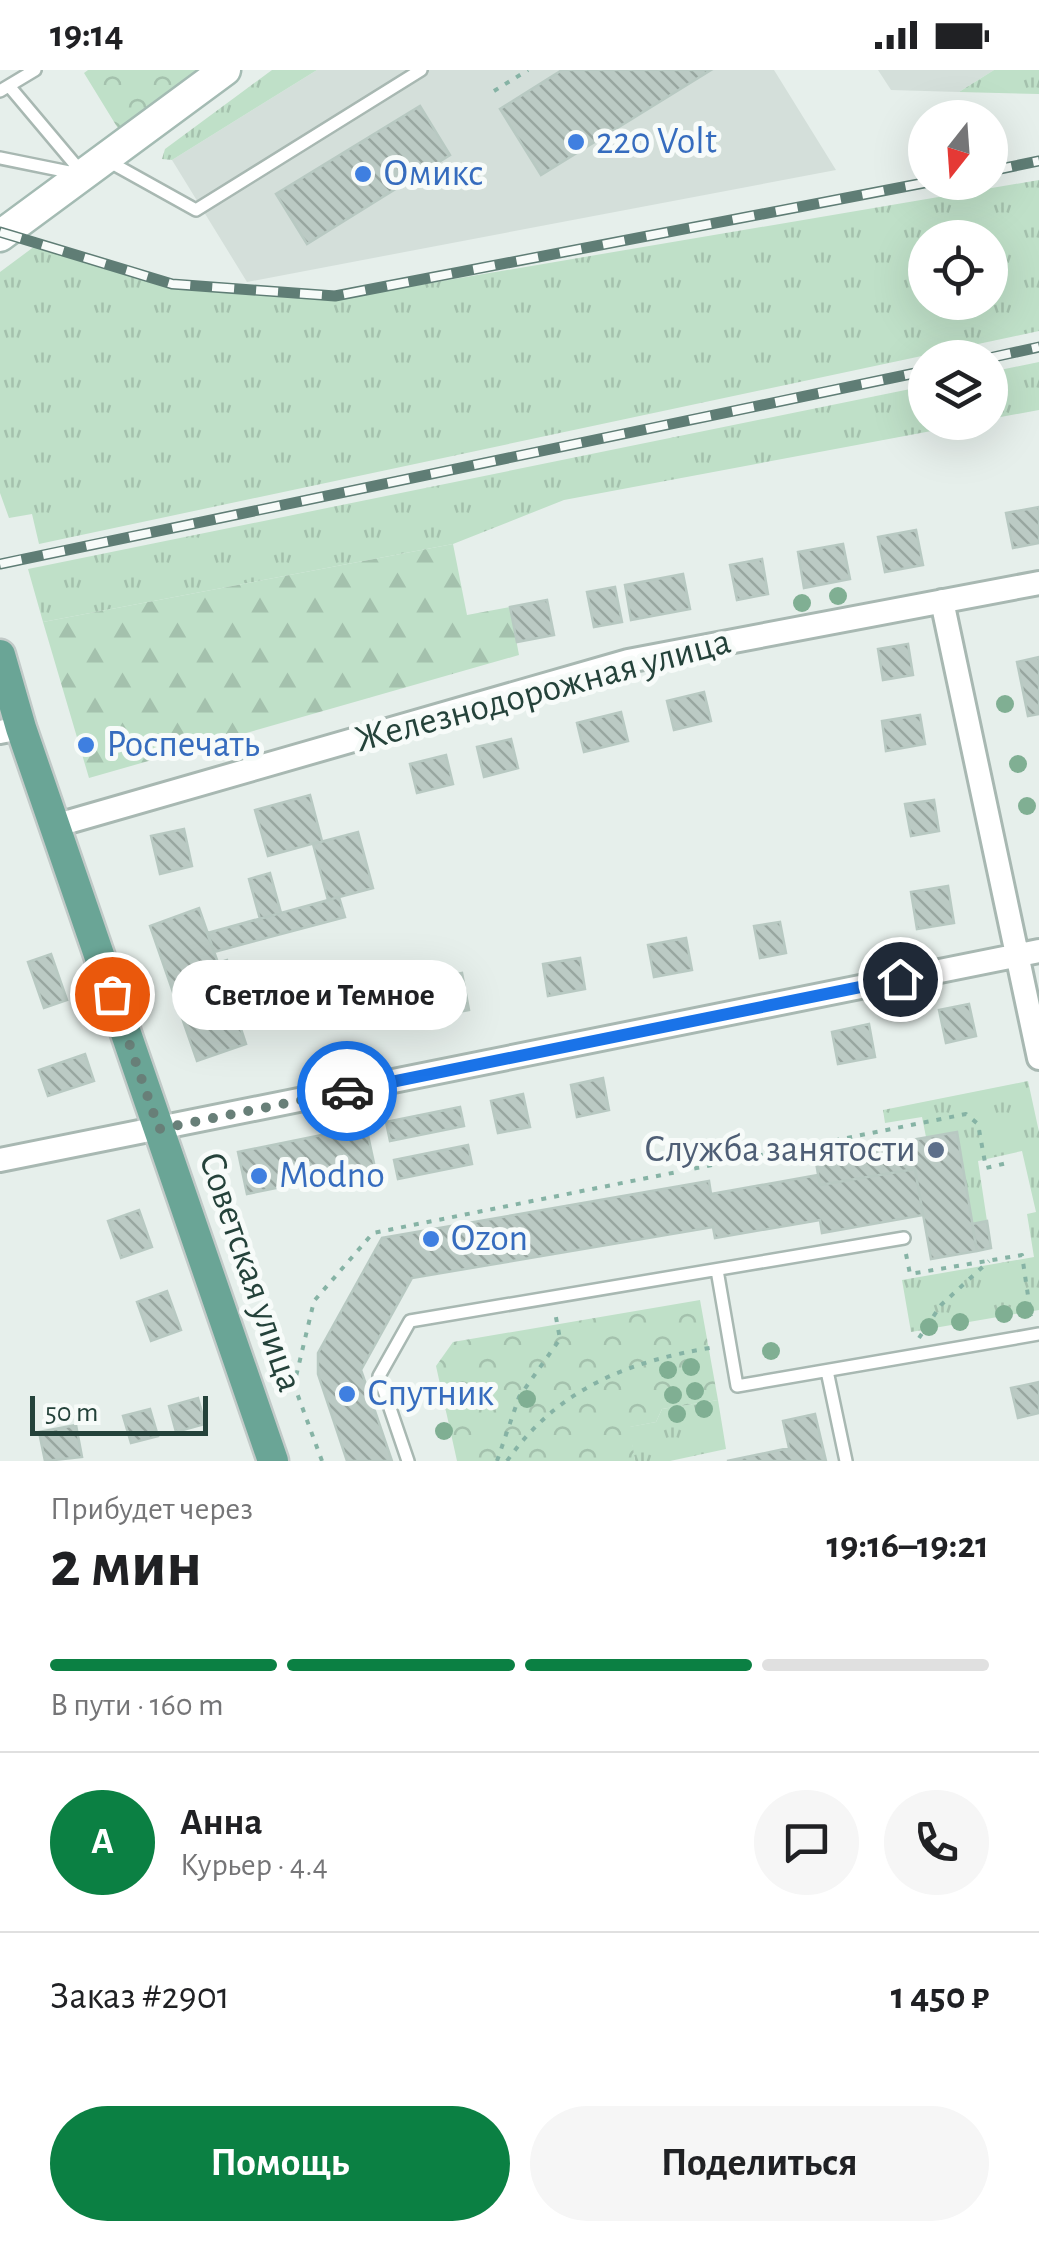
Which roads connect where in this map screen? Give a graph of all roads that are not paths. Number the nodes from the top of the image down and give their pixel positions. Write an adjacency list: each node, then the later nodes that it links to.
1 (34, 70): 4 (lane)
2 (225, 70): 6 (street)
3 (421, 70): 6 (lane)
4 (5, 88): 6 (lane)
5 (0, 158): 6 (lane)
6 (94, 167): 7 (street)
7 (0, 236)
8 (1039, 583): 9 (street, Железнодорожная улица)
9 (942, 601): 12 (street, Железнодорожная улица); 13 (street)
10 (0, 655): 11 (main road, Советская улица)
11 (10, 730): 12 (main road, Советская улица)
12 (54, 826): 15 (main road, Советская улица)
13 (1028, 953): 14 (street); 15 (street)
14 (1039, 1058)
15 (159, 1129): 16 (street); 21 (main road, Советская улица)
16 (0, 1160)
17 (904, 1238): 18 (lane)
18 (716, 1270): 20 (lane); 22 (lane)
19 (1037, 1335): 20 (lane)
20 (827, 1371): 23 (lane)
21 (273, 1461)
22 (408, 1461)
23 (846, 1461)

